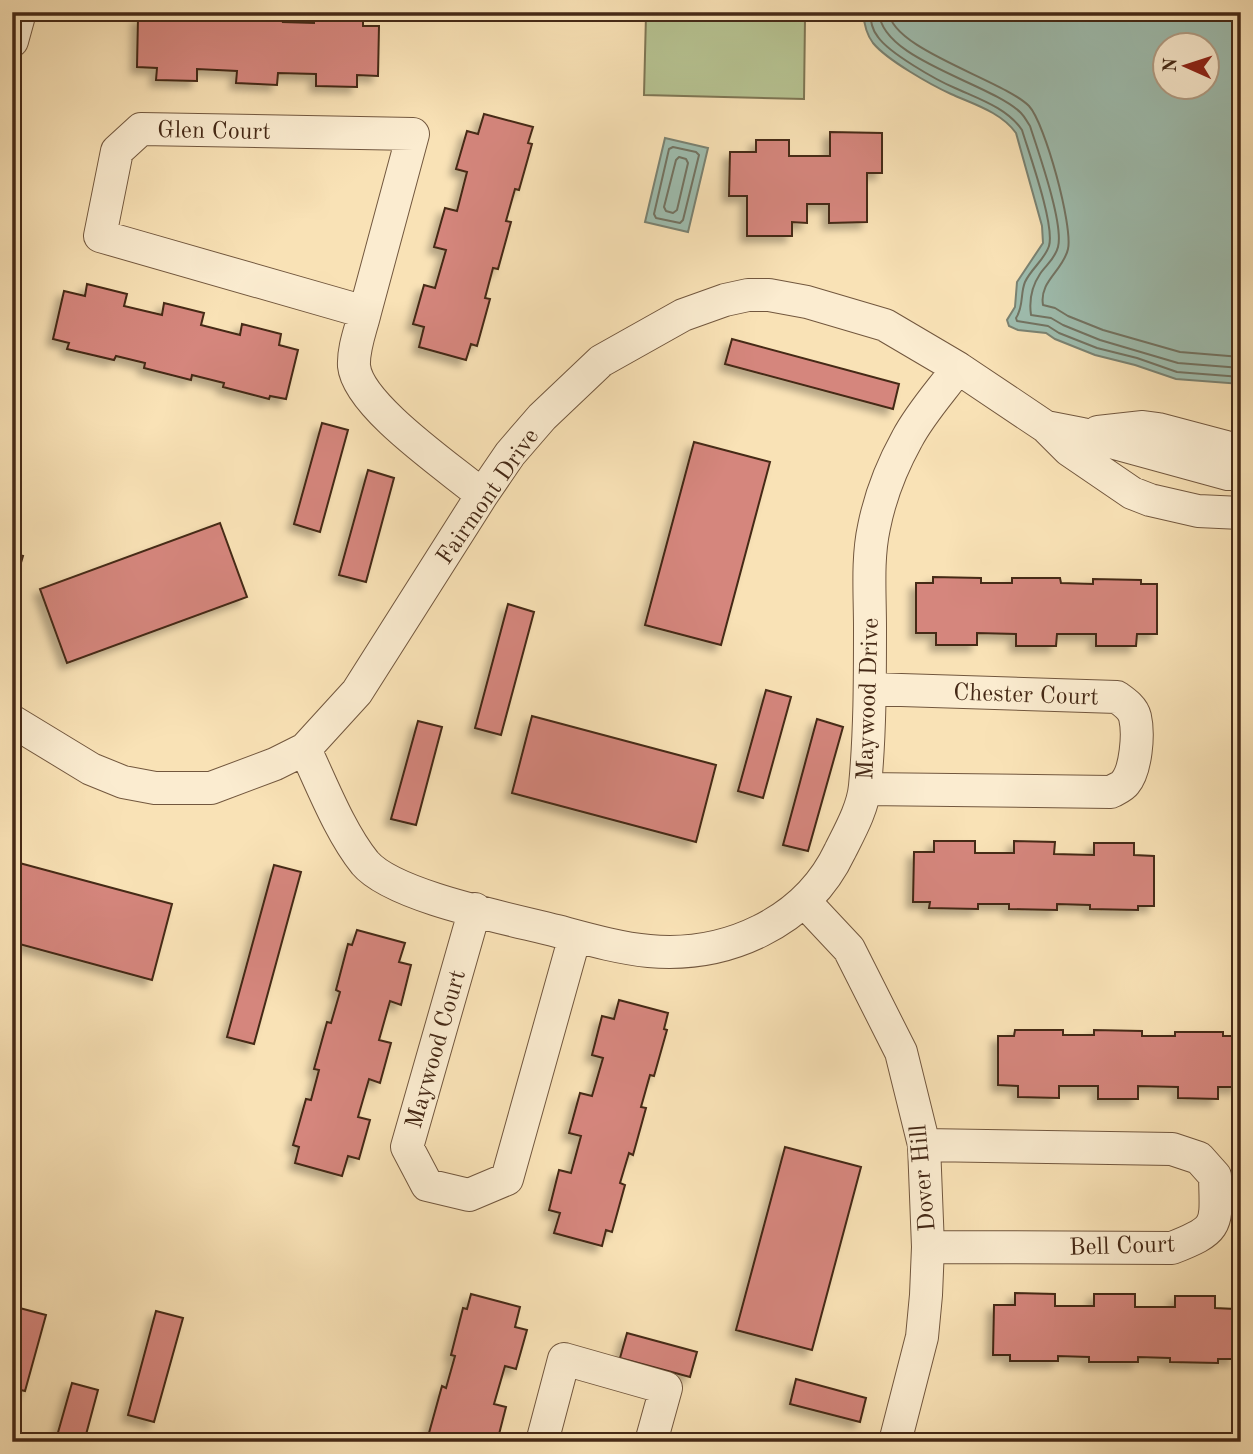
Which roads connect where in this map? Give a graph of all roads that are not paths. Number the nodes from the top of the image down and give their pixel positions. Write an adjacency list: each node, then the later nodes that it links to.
1 (20, 12): 2 (street)
2 (12, 41)
3 (365, 313): 3 (street, Glen Court); 7 (street, Glen Court)
4 (958, 368): 5 (street, Fairmont Drive); 7 (street, Fairmont Drive); 9 (street, Maywood Drive)
5 (1046, 427): 6 (street, Fairmont Drive); 8 (street, Fairmont Drive)
6 (1237, 466): 8 (street)
7 (482, 495): 11 (street, Fairmont Drive)
8 (1232, 513)
9 (870, 690): 12 (street, Maywood Drive); 12 (street, Chester Court)
10 (12, 721): 11 (street, Fairmont Drive)
11 (305, 749): 14 (street, Maywood Drive)
12 (865, 789): 13 (street, Maywood Drive)
13 (804, 901): 15 (street, Maywood Drive); 16 (street, Dover Hill)
14 (475, 909): 15 (street, Maywood Drive); 15 (street, Maywood Court)
15 (575, 936)
16 (924, 1145): 17 (street, Dover Hill); 17 (street, Bell Court)
17 (928, 1247): 20 (street, Dover Hill)
18 (542, 1442): 19 (street)
19 (651, 1442)
20 (895, 1442)

